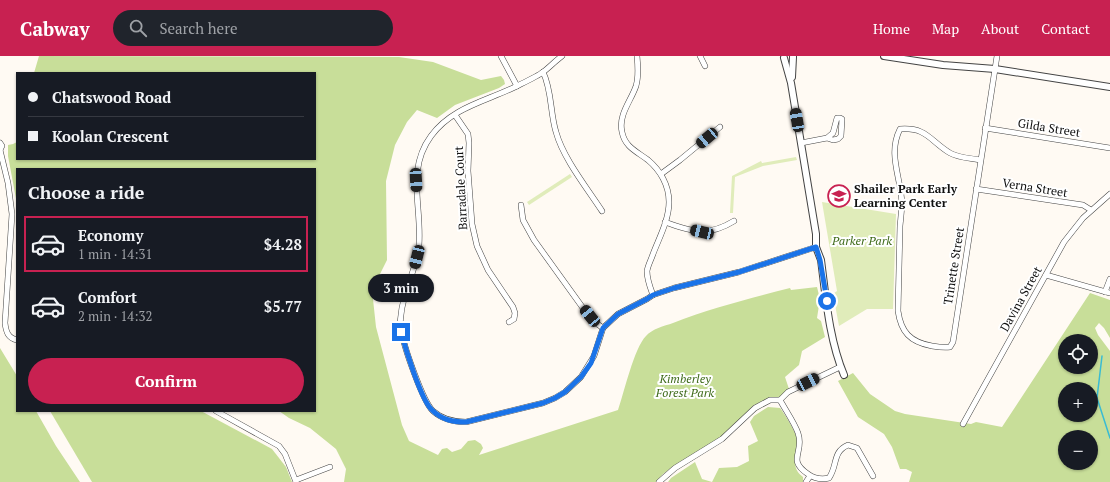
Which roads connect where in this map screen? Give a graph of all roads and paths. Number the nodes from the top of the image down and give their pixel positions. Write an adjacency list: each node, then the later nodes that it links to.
1 (501, 56): 14 (street)
2 (562, 56): 12 (street)
3 (637, 56): 25 (street)
4 (700, 56): 10 (street)
5 (884, 56): 9 (street)
6 (996, 56): 11 (street, Trinette Street)
7 (784, 57): 8 (street); 13 (street)
8 (794, 57): 13 (street)
9 (910, 58): 11 (street)
10 (705, 66)
11 (995, 69): 15 (street); 18 (street, Trinette Street)
12 (543, 72): 14 (street); 30 (street)
13 (791, 82): 21 (street)
14 (517, 86): 16 (street)
15 (1110, 87)
16 (455, 115): 38 (street, Barradale Court); 39 (street)
17 (720, 127): 25 (street)
18 (985, 128): 22 (street, Gilda Street); 24 (street, Trinette Street)
19 (827, 138): 21 (street)
20 (0, 142): 23 (street)
21 (801, 143): 33 (street)
22 (1110, 148)
23 (0, 150): 40 (street)
24 (980, 160): 26 (street, Trinette Street); 26 (street, Trinette Street)
25 (661, 174): 32 (street)
26 (976, 189): 29 (street, Verna Street)
27 (1110, 194): 29 (street, Davina Street)
28 (521, 206): 39 (street)
29 (1091, 210): 34 (street, Davina Street)
30 (602, 211)
31 (734, 221): 32 (street)
32 (665, 222): 37 (street)
33 (816, 247): 37 (street); 41 (street)
34 (1046, 275): 36 (street); 45 (street, Davina Street)
35 (1110, 279): 36 (street)
36 (1108, 292)
37 (653, 295): 39 (street)
38 (509, 322)
39 (603, 328)
40 (16, 340)
41 (840, 367): 42 (street); 43 (street)
42 (844, 375)
43 (780, 400): 47 (street); 50 (street)
44 (218, 412): 49 (street)
45 (963, 424)
46 (330, 467): 49 (street)
47 (810, 476): 48 (street); 51 (street)
48 (872, 476)
49 (296, 481)
50 (659, 482)
51 (806, 482)

